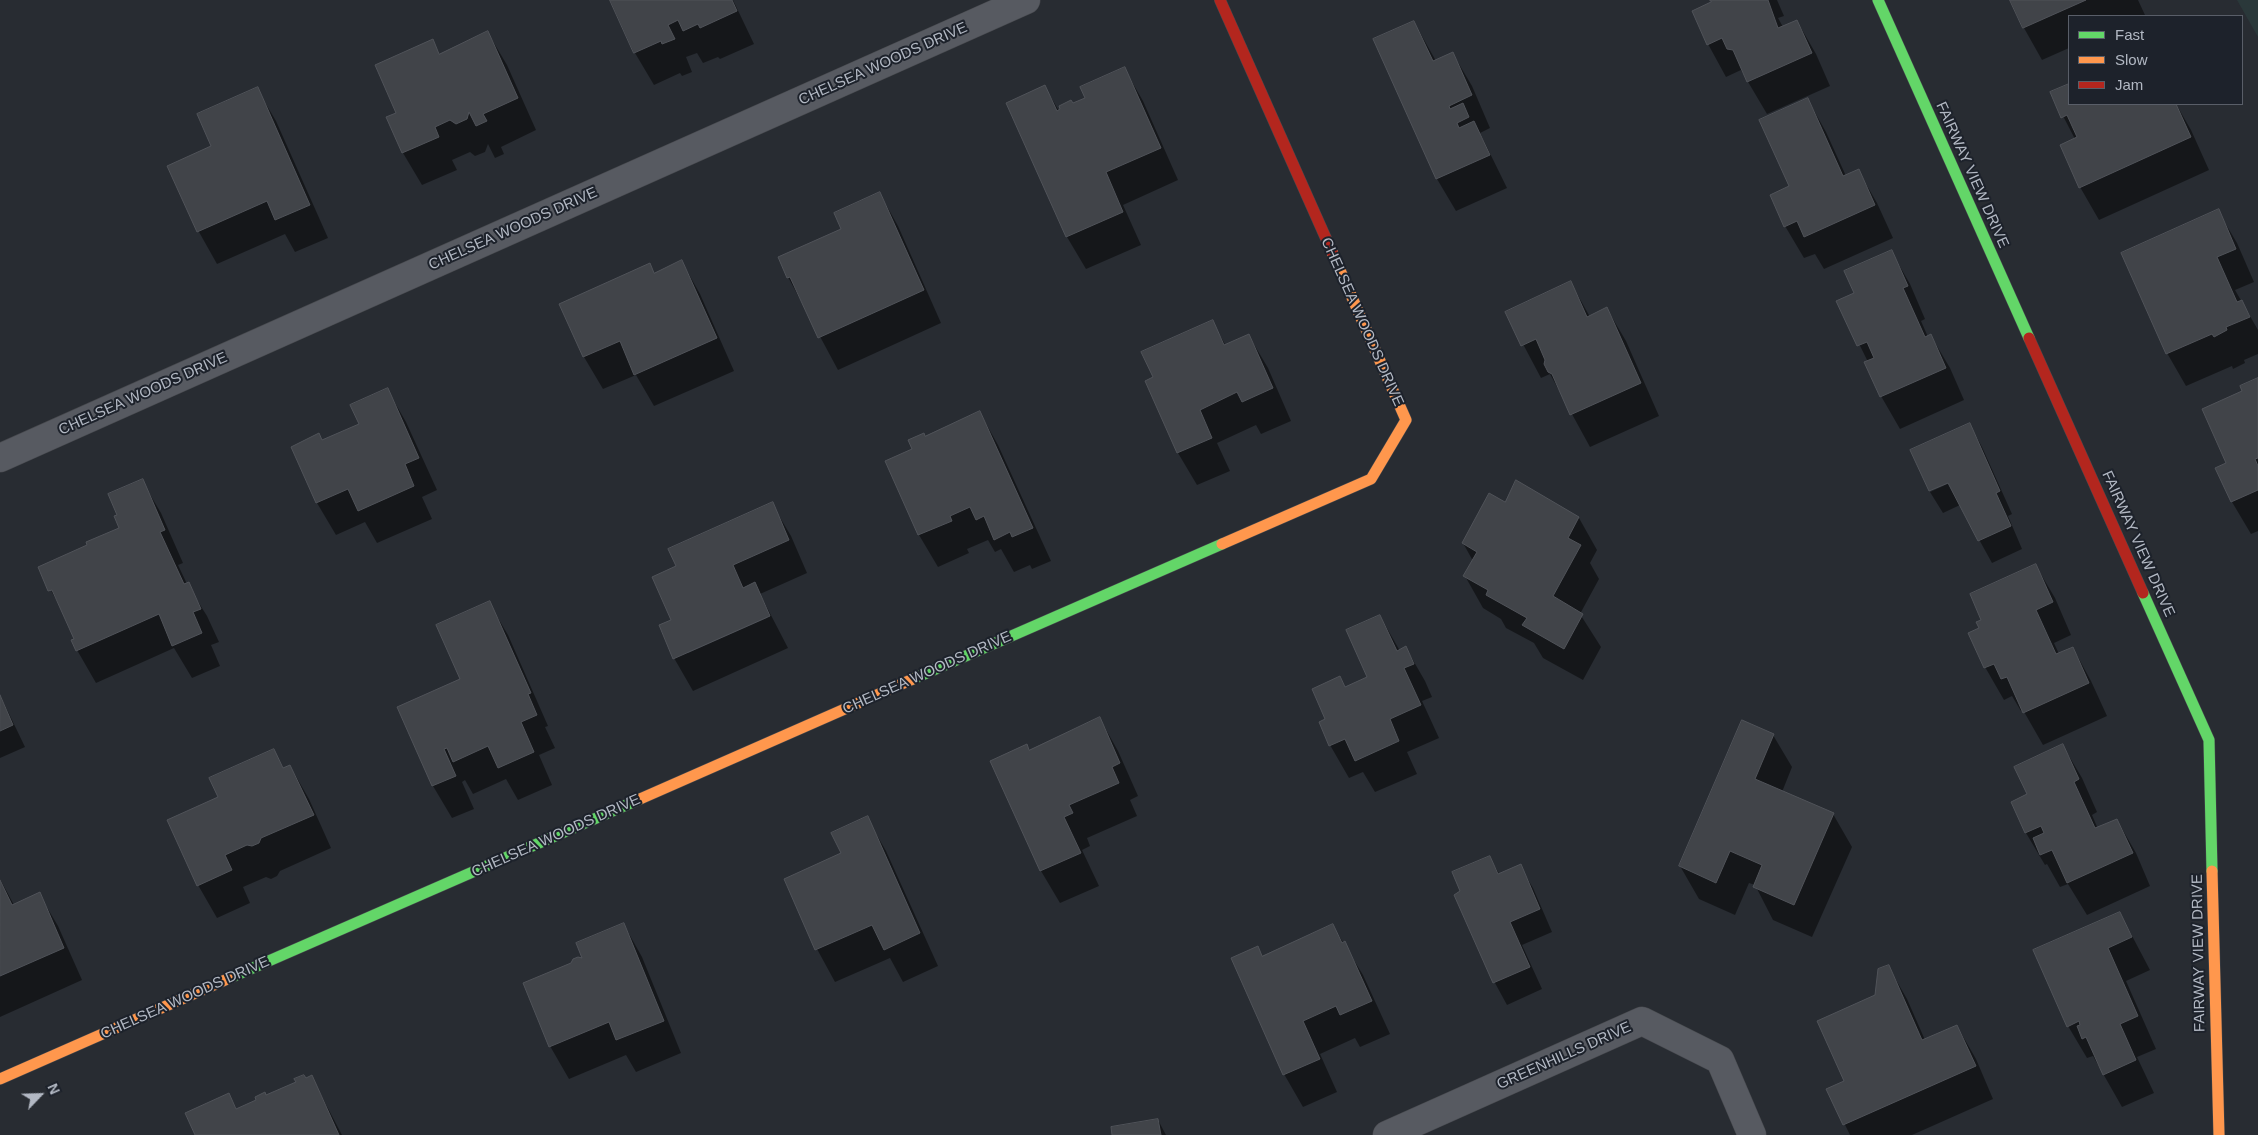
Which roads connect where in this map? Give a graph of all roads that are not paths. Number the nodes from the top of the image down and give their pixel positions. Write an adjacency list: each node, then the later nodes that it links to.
1 (1026, 0): 4 (street, CHELSEA WOODS DRIVE)
2 (1220, 0): 5 (street, CHELSEA WOODS DRIVE)
3 (1878, 0): 8 (street, FAIRWAY VIEW DRIVE)
4 (0, 458)
5 (0, 1079)
6 (1387, 1135): 7 (street, GREENHILLS DRIVE)
7 (1752, 1135)
8 (2219, 1135)

